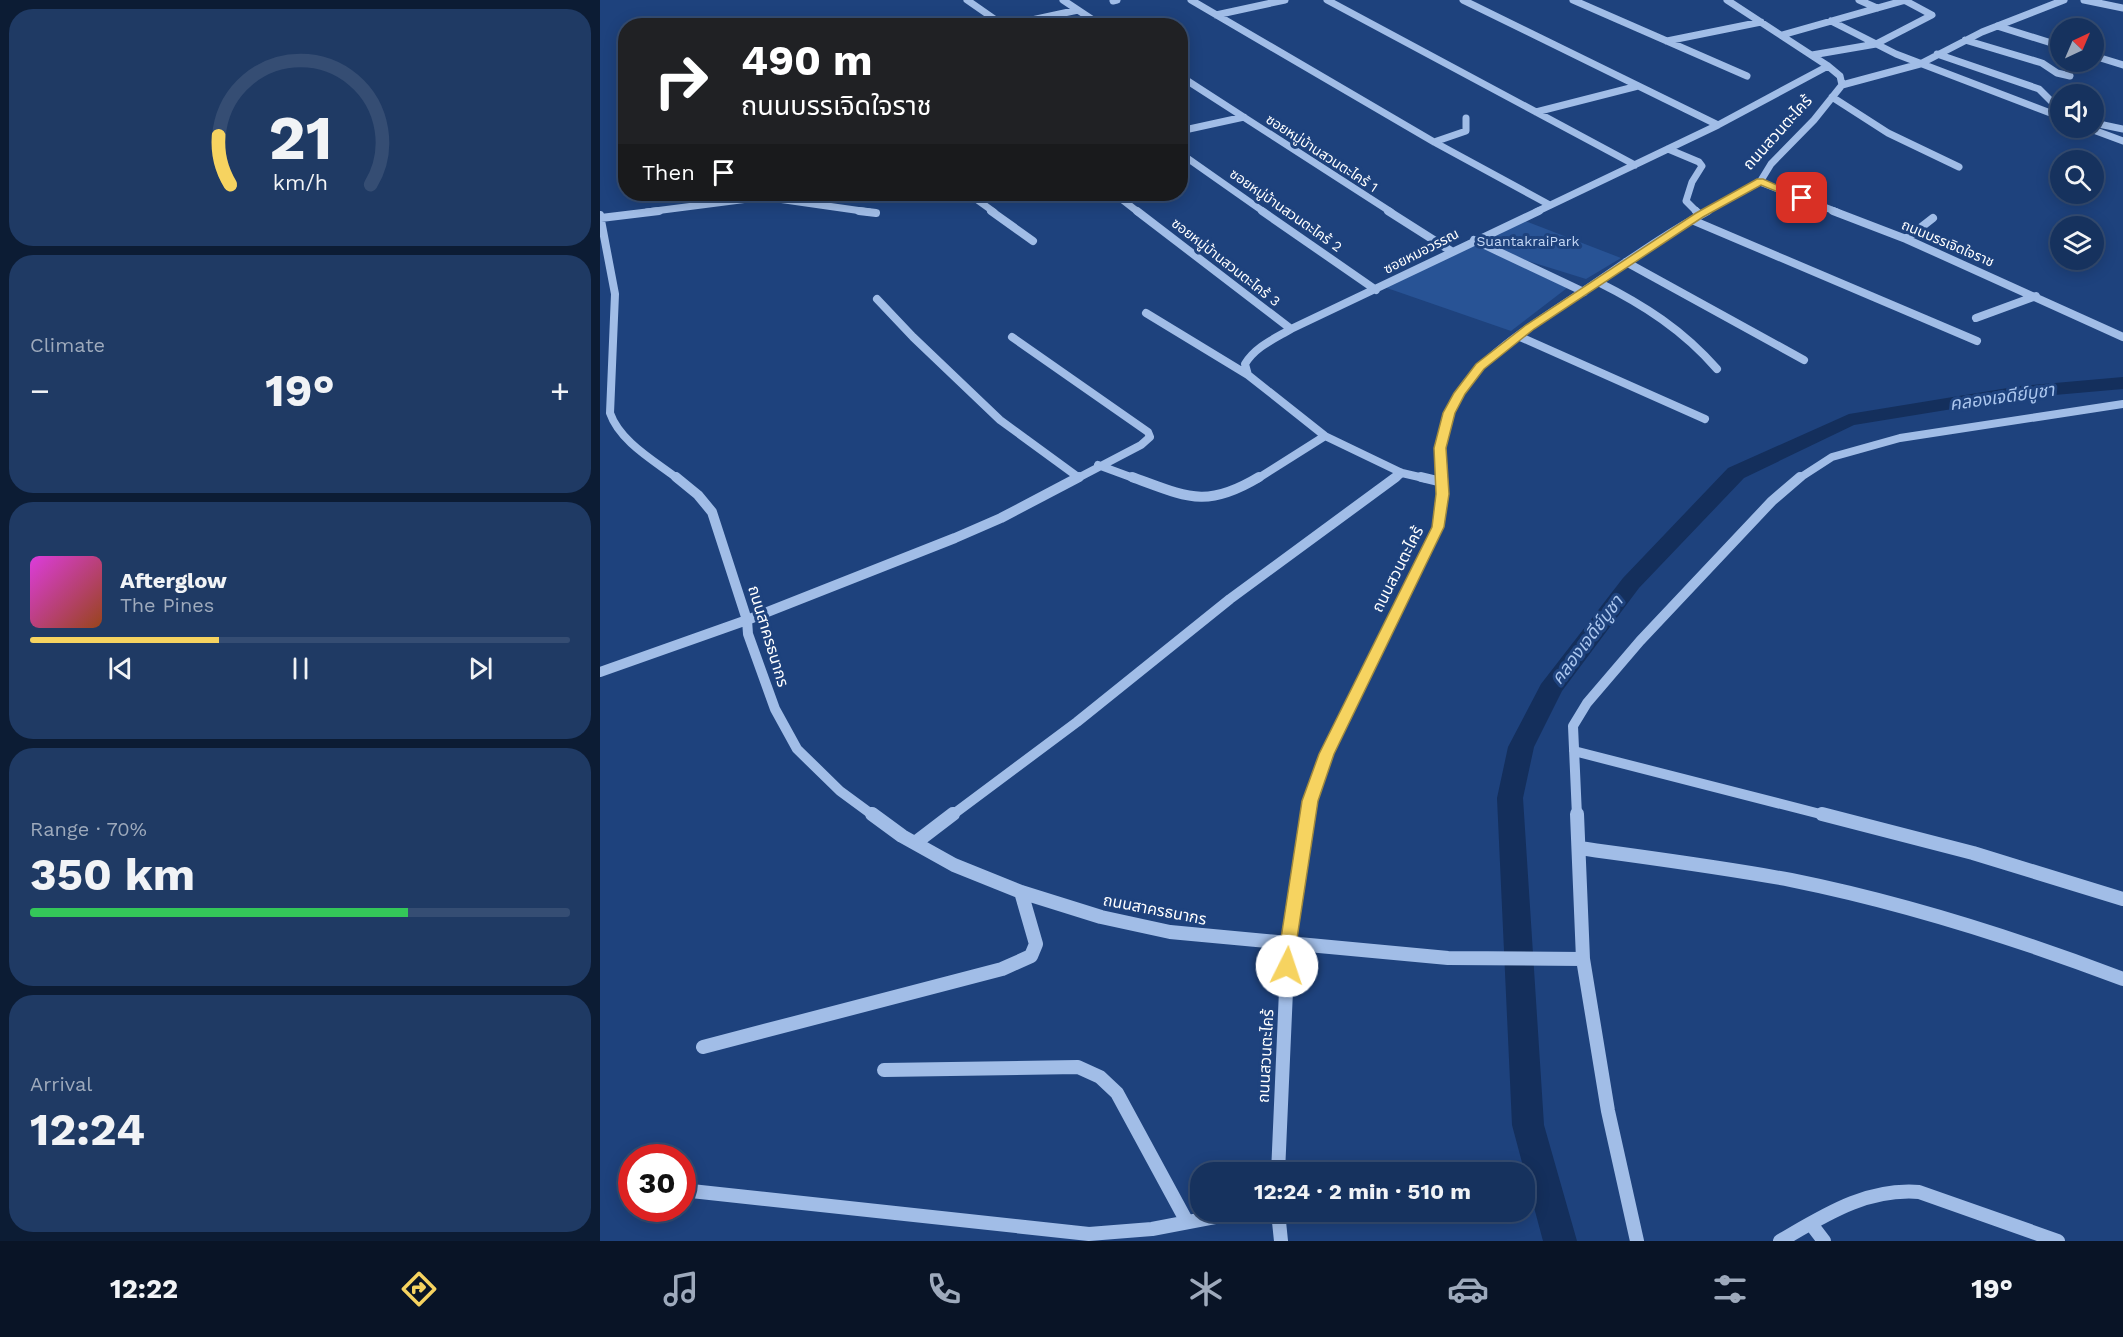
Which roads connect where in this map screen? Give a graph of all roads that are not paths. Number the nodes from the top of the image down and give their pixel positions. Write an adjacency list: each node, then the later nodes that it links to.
1 (967, 0): 17 (street)
2 (1063, 0): 15 (street)
3 (1191, 0): 16 (street)
4 (1285, 0): 16 (street)
5 (1327, 0): 41 (street)
6 (1463, 0): 38 (street)
7 (1573, 0): 25 (street)
8 (1726, 0): 21 (street)
9 (1859, 0): 13 (street)
10 (1905, 0): 13 (street); 27 (street)
11 (2064, 0): 22 (street)
12 (2084, 0): 14 (street)
13 (1877, 8): 20 (street)
14 (2123, 8)
15 (1078, 10): 18 (street); 19 (street)
16 (1216, 15): 51 (street)
17 (992, 18)
18 (1040, 18)
19 (1090, 18)
20 (1831, 21): 23 (street); 27 (street)
21 (1761, 22): 23 (street); 25 (street)
22 (1997, 26): 24 (street); 26 (street)
23 (1782, 35): 29 (street)
24 (1965, 40): 28 (street); 35 (street)
25 (1667, 41): 34 (street)
26 (2050, 43)
27 (1876, 44): 29 (street); 31 (street)
28 (1937, 54): 31 (street); 40 (street)
29 (1812, 55): 33 (street)
30 (2104, 59): 32 (street)
31 (1920, 64): 37 (street); 42 (street)
32 (2123, 65)
33 (1828, 66): 37 (street); 45 (street, ซอยหมอวรรณ)
34 (1747, 76)
35 (2070, 76)
36 (1188, 81): 43 (street, ซอยหมู่บ้านสวนตะไคร้ 1)
37 (1842, 85): 39 (street, ถนนสวนตะไคร้)
38 (1638, 86): 41 (street); 45 (street)
39 (1832, 97): 55 (street); 56 (street, ถนนสวนตะไคร้)
40 (2050, 103)
41 (1536, 112): 54 (street)
42 (2050, 113)
43 (1244, 117): 47 (street); 69 (street, ซอยหมู่บ้านสวนตะไคร้ 1)
44 (1466, 118): 51 (street)
45 (1718, 125): 52 (street, ซอยหมอวรรณ)
46 (2104, 125): 48 (street)
47 (1188, 129)
48 (2123, 129)
49 (2104, 134): 50 (street)
50 (2123, 141)
51 (1434, 142): 61 (street)
52 (1668, 149): 54 (street, ซอยหมอวรรณ); 63 (street)
53 (1188, 159): 72 (street, ซอยหมู่บ้านสวนตะไคร้ 2)
54 (1635, 165): 61 (street, ซอยหมอวรรณ)
55 (1959, 167)
56 (1760, 182): 63 (street, ถนนสวนตะไคร้); 66 (street, ถนนบรรเจิดใจราช)
57 (737, 201): 65 (street)
58 (792, 201): 62 (street)
59 (979, 201): 68 (street)
60 (1124, 201): 78 (street, ซอยหมู่บ้านสวนตะไคร้ 3)
61 (1548, 204): 67 (street, ซอยหมอวรรณ)
62 (876, 213)
63 (1696, 217): 70 (street, ถนนสวนตะไคร้); 82 (street)
64 (1933, 218): 66 (street)
65 (601, 221): 93 (street, ถนนสาครธนากร)
66 (1906, 239): 74 (street, ถนนบรรเจิดใจราช)
67 (1474, 240): 69 (street, ซอยหมอวรรณ); 73 (street)
68 (1033, 241)
69 (1451, 251): 72 (street, ซอยหมอวรรณ)
70 (1626, 262): 71 (street, ถนนสวนตะไคร้); 83 (street)
71 (1598, 282): 73 (street, ถนนสวนตะไคร้); 84 (street)
72 (1376, 290): 78 (street, ซอยหมอวรรณ)
73 (1584, 292): 79 (street, ถนนสวนตะไคร้)
74 (2036, 296): 77 (street); 80 (street, ถนนบรรเจิดใจราช)
75 (877, 299): 91 (street)
76 (1146, 313): 85 (street)
77 (1976, 318)
78 (1292, 329): 85 (street, ซอยหมอวรรณ)
79 (1518, 336): 87 (street); 92 (street, ถนนสวนตะไคร้)
80 (2123, 337)
81 (1012, 338): 89 (street)
82 (1977, 340)
83 (1804, 360)
84 (1717, 369)
85 (1248, 375): 88 (street)
86 (2123, 404): 95 (street)
87 (1705, 419)
88 (1325, 436): 89 (street); 90 (street)
89 (1098, 465): 91 (street)
90 (1402, 473): 92 (street); 96 (street)
91 (1078, 477): 93 (street)
92 (1442, 482): 100 (street, ถนนสวนตะไคร้)
93 (747, 620): 94 (street); 96 (street, ถนนสาครธนากร)
94 (600, 672)
95 (1574, 751): 97 (street); 99 (street)
96 (915, 843): 98 (street, ถนนสาครธนากร)
97 (1579, 848): 101 (street); 102 (street)
98 (1021, 892): 100 (street, ถนนสาครธนากร); 103 (street)
99 (2123, 899)
100 (1288, 945): 101 (street, ถนนสาครธนากร); 105 (street, ถนนสวนตะไคร้)
101 (1583, 959): 112 (street)
102 (2123, 979)
103 (703, 1047)
104 (884, 1070): 108 (street)
105 (1278, 1162)
106 (696, 1192): 108 (street)
107 (1190, 1221): 108 (street)
108 (1187, 1222)
109 (1279, 1222): 111 (street)
110 (1811, 1224): 113 (street); 114 (street); 115 (street)
111 (1281, 1241)
112 (1637, 1241)
113 (1780, 1241)
114 (1824, 1241)
115 (2058, 1241)

